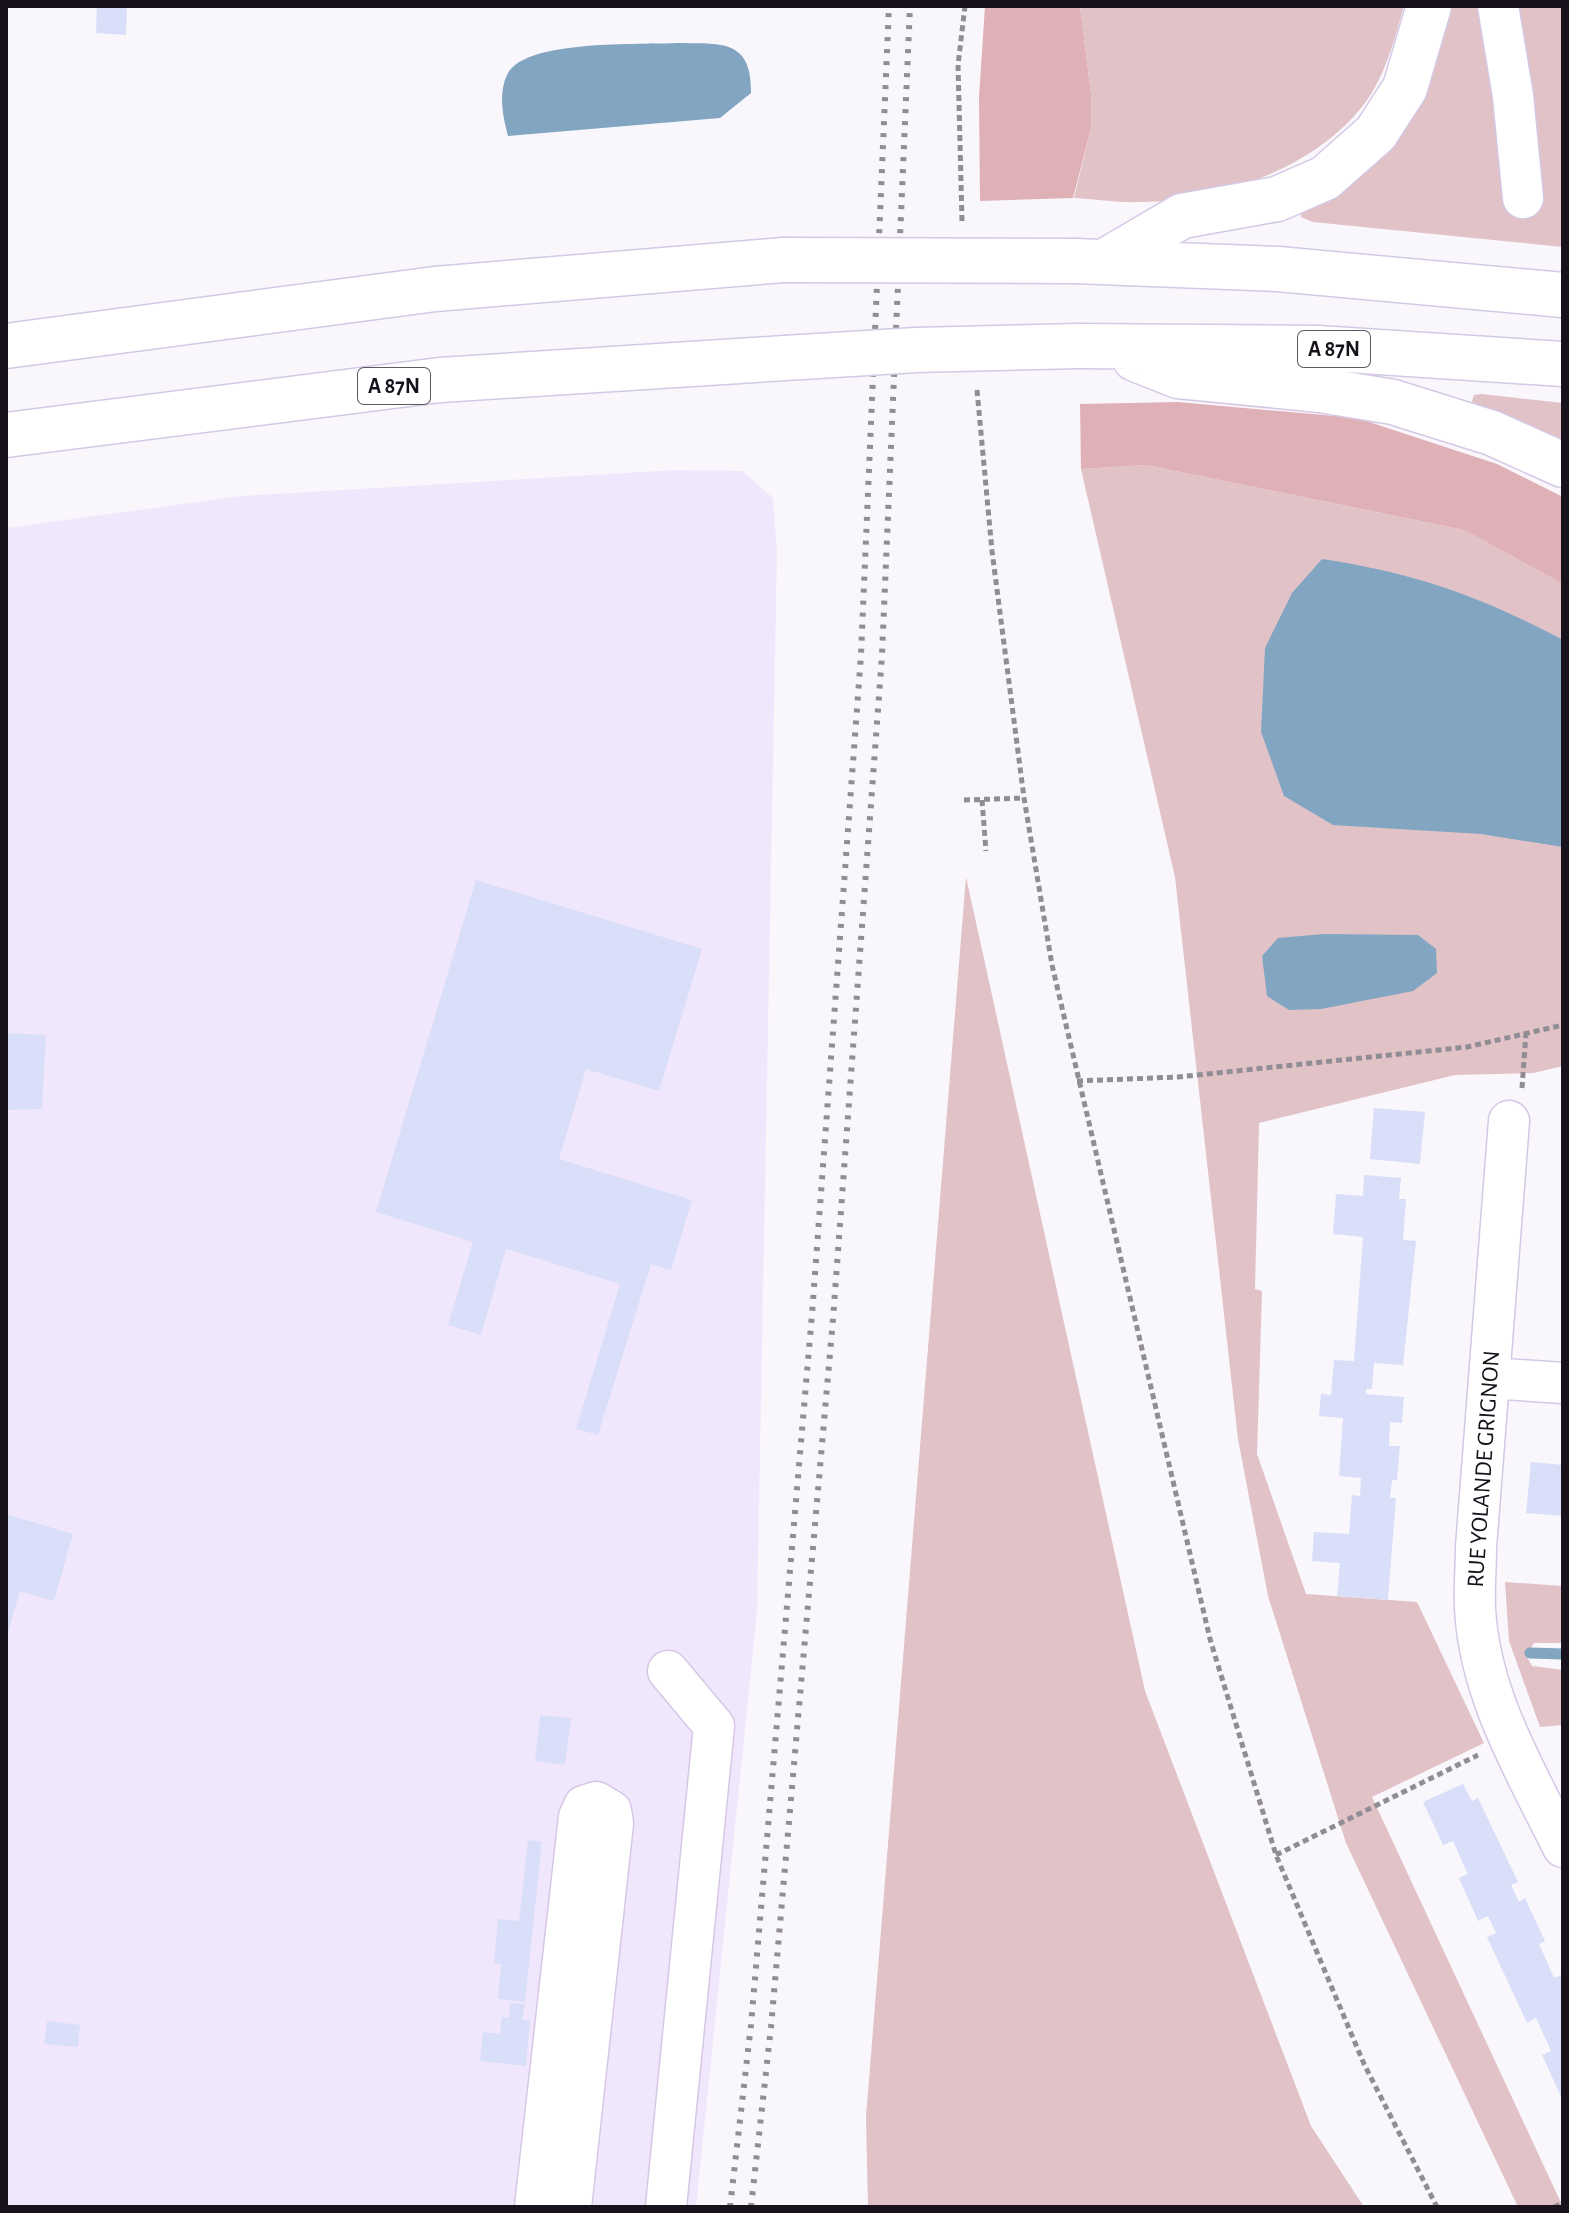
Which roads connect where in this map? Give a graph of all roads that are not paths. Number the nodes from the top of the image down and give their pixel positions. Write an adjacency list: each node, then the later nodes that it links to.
1 (1429, 6): 4 (highway)
2 (1498, 6): 3 (street)
3 (1523, 198)
4 (1091, 261): 5 (highway); 6 (highway, bridge)
5 (1563, 295)
6 (6, 346)
7 (1091, 346): 8 (highway, A 87N); 9 (highway, A 87N, bridge); 10 (highway)
8 (1563, 364)
9 (6, 435)
10 (1563, 465)
11 (1509, 1121): 12 (street, RUE YOLANDE GRIGNON)
12 (1490, 1378): 13 (street); 15 (street, RUE YOLANDE GRIGNON)
13 (1563, 1383)
14 (668, 1671): 18 (street)
15 (1563, 1847)
16 (535, 2207): 17 (street)
17 (571, 2207)
18 (666, 2207)

